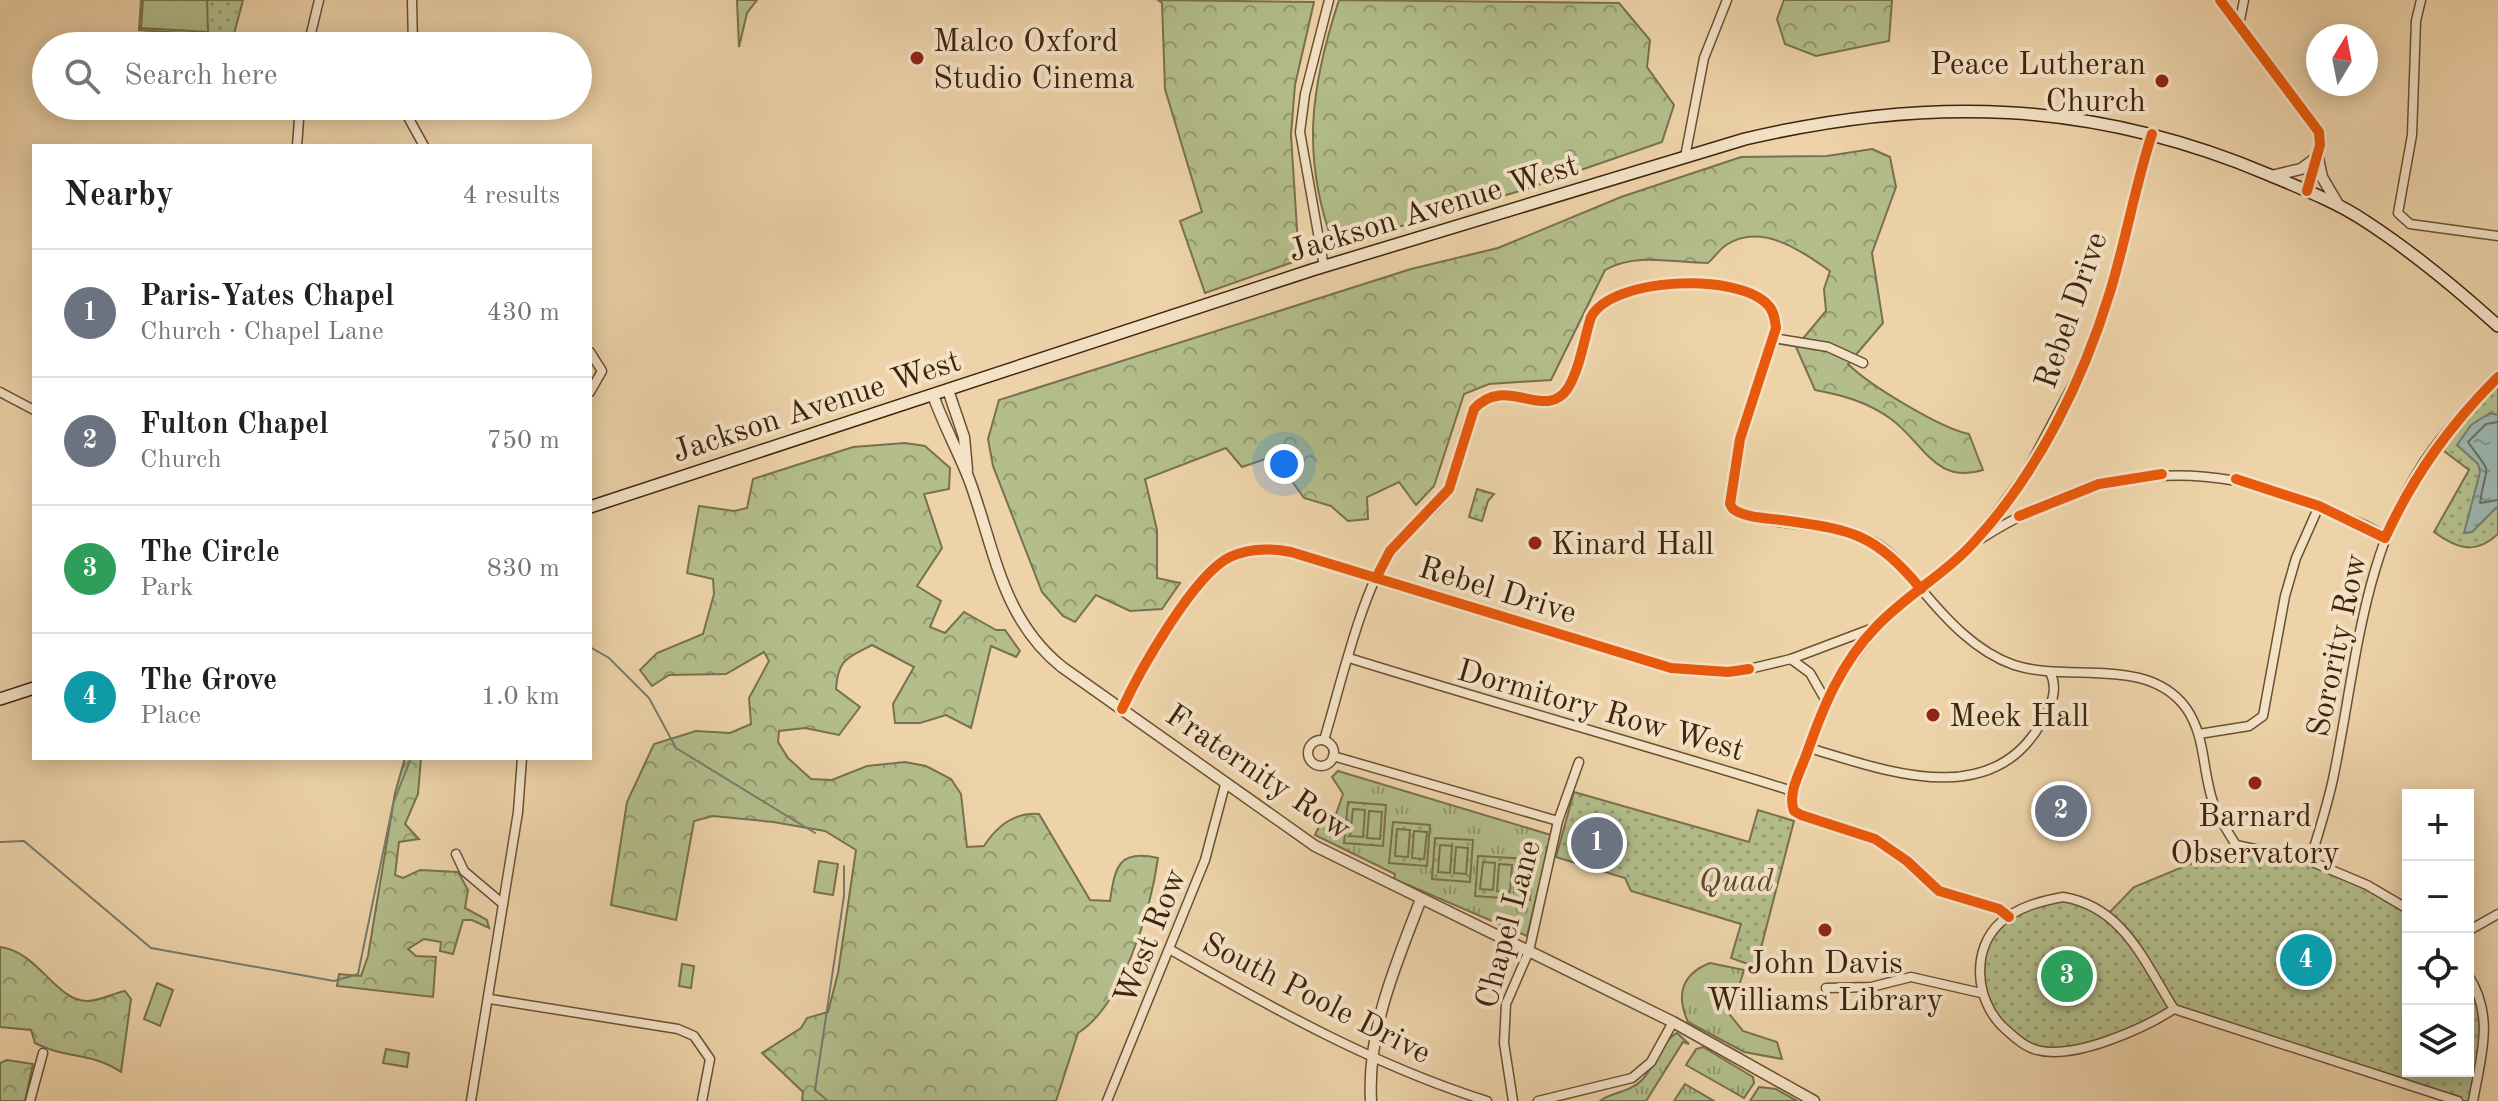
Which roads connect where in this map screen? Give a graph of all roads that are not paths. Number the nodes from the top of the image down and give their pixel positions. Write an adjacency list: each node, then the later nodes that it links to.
1 (319, 0): 9 (street)
2 (412, 0): 10 (street)
3 (1329, 0): 22 (street)
4 (1727, 0): 17 (street)
5 (2220, 0): 8 (street)
6 (2244, 0): 8 (street)
7 (2421, 0): 21 (street)
8 (2239, 25): 16 (street)
9 (311, 32)
10 (413, 32)
11 (299, 120): 14 (street)
12 (410, 120): 15 (street)
13 (2152, 134): 17 (main road, Jackson Avenue West); 18 (main road, Jackson Avenue West); 36 (street, Rebel Drive)
14 (297, 144)
15 (423, 144)
16 (2317, 156): 18 (street); 19 (street); 20 (street)
17 (1685, 157): 22 (main road, Jackson Avenue West)
18 (2271, 176): 19 (main road, Jackson Avenue West)
19 (2307, 191): 20 (main road, Jackson Avenue West)
20 (2339, 206): 23 (main road, Jackson Avenue West)
21 (2498, 236)
22 (1324, 267): 29 (main road, Jackson Avenue West)
23 (2498, 326)
24 (1773, 338): 26 (street); 40 (street); 41 (street)
25 (592, 355): 28 (street)
26 (1863, 363)
27 (2498, 377): 38 (street, Sorority Row)
28 (592, 390)
29 (948, 390): 31 (main road, Jackson Avenue West); 33 (street, Fraternity Row)
30 (0, 392): 32 (street)
31 (933, 395): 33 (street, Fraternity Row); 34 (main road, Jackson Avenue West)
32 (32, 409)
33 (968, 476): 49 (street, Fraternity Row)
34 (592, 506)
35 (2319, 506): 37 (street); 38 (street); 50 (street)
36 (2004, 507): 37 (street); 39 (street, Rebel Drive)
37 (2019, 516): 39 (street)
38 (2385, 538): 59 (street, Sorority Row)
39 (1975, 542): 41 (street, Rebel Drive)
40 (1376, 578): 43 (street); 44 (street, Rebel Drive); 49 (street, Rebel Drive)
41 (1921, 589): 42 (street, Rebel Drive); 45 (street)
42 (1876, 627): 44 (street, Rebel Drive); 48 (street, Dormitory Row West)
43 (1349, 658): 51 (street); 52 (street, Dormitory Row West)
44 (1791, 659): 48 (street)
45 (2050, 672): 50 (street); 52 (street)
46 (32, 689): 47 (main road)
47 (0, 699)
48 (1826, 701): 52 (street, Dormitory Row West)
49 (1122, 709): 56 (street, Fraternity Row)
50 (2199, 734): 59 (street)
51 (1324, 740): 53 (street); 53 (street)
52 (1809, 748)
53 (1333, 756): 57 (street)
54 (522, 760): 61 (street)
55 (1579, 762): 57 (street, Chapel Lane)
56 (1225, 785): 60 (street, Fraternity Row); 65 (street, West Row)
57 (1558, 821): 66 (street, Chapel Lane)
58 (456, 854): 61 (street)
59 (2310, 861): 62 (street)
60 (1421, 899): 66 (street, Fraternity Row); 74 (street)
61 (503, 904): 70 (street)
62 (2402, 905)
63 (2498, 914): 64 (street)
64 (2474, 928)
65 (1171, 950): 74 (street, South Poole Drive); 78 (street, West Row)
66 (1529, 951): 72 (street, Fraternity Row); 81 (street, Chapel Lane)
67 (2474, 987): 85 (street)
68 (1826, 988): 69 (street)
69 (1981, 993): 71 (street); 71 (street)
70 (490, 999): 76 (street); 77 (street)
71 (2174, 1009): 84 (street)
72 (1673, 1022): 82 (street); 83 (street, Fraternity Row)
73 (43, 1053): 75 (street)
74 (1370, 1056): 79 (street); 80 (street, South Poole Drive)
75 (30, 1101)
76 (471, 1101)
77 (702, 1101)
78 (1107, 1101)
79 (1371, 1101)
80 (1487, 1101)
81 (1513, 1101)
82 (1538, 1101)
83 (1814, 1101)
84 (2458, 1101)
85 (2473, 1101)

